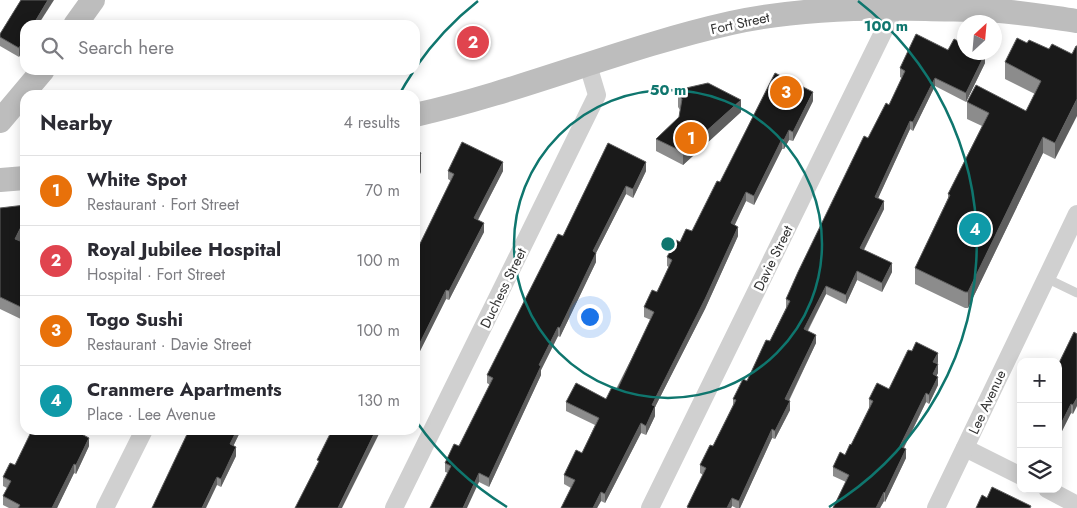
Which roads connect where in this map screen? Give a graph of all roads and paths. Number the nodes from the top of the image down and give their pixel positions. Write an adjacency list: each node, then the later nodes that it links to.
1 (93, 0): 3 (main road)
2 (895, 8): 4 (main road, Fort Street); 5 (main road, Fort Street); 23 (street, Davie Street)
3 (79, 20)
4 (1077, 21)
5 (588, 65): 10 (main road, Fort Street); 22 (street, Duchess Street)
6 (38, 81): 7 (main road)
7 (27, 90)
8 (20, 95): 9 (main road)
9 (4, 108)
10 (420, 114)
11 (20, 178): 12 (main road)
12 (0, 180)
13 (1077, 214): 14 (street, Lee Avenue)
14 (1046, 278): 15 (lane); 17 (street, Lee Avenue)
15 (1077, 293)
16 (142, 435): 21 (street)
17 (965, 448): 18 (street); 24 (street, Lee Avenue)
18 (1017, 474)
19 (1055, 493): 20 (street)
20 (1077, 504)
21 (105, 508)
22 (394, 508)
23 (650, 508)
24 (936, 508)

